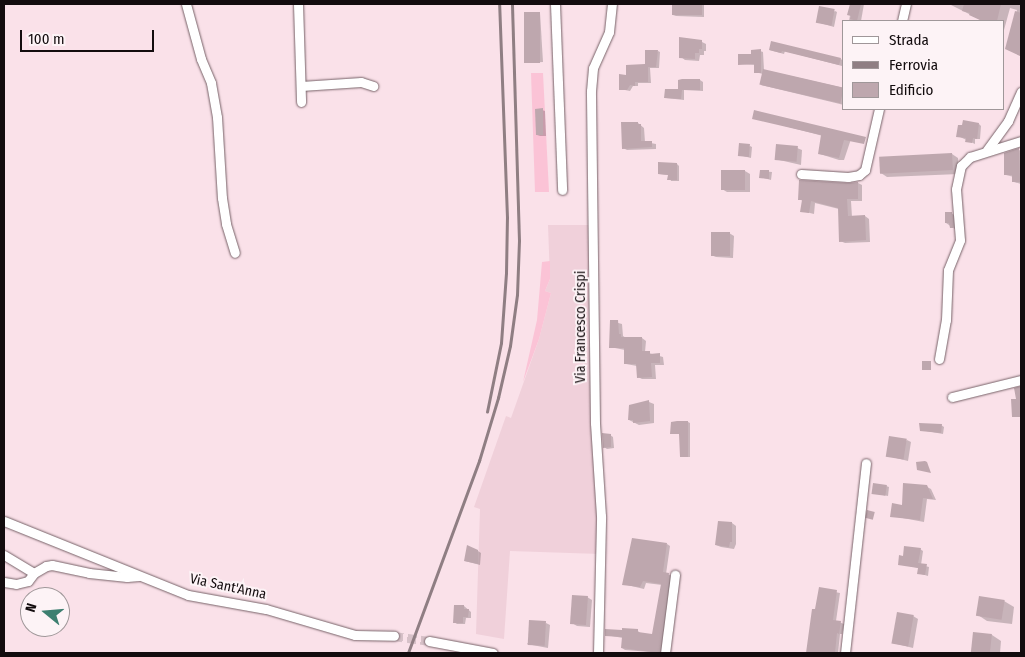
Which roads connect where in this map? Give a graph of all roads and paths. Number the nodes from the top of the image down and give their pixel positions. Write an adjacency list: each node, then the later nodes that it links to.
1 (186, 4): 16 (street)
2 (298, 4): 7 (street)
3 (555, 4): 15 (street)
4 (612, 4): 32 (street, Via Francesco Crispi)
5 (906, 4): 6 (street)
6 (902, 20)
7 (301, 86): 8 (street); 10 (street)
8 (373, 86)
9 (1021, 92): 13 (street)
10 (301, 102)
11 (879, 110): 14 (street)
12 (1021, 141): 13 (street)
13 (986, 150): 17 (street)
14 (801, 174)
15 (562, 190)
16 (235, 253)
17 (939, 359)
18 (1021, 380): 19 (street)
19 (952, 397)
20 (866, 463): 34 (street)
21 (4, 521): 22 (street)
22 (91, 555): 24 (street); 26 (street)
23 (4, 556): 25 (street)
24 (82, 572): 25 (street, Via Sant'Anna); 26 (street, Via Sant'Anna)
25 (34, 574): 28 (street, Via Sant'Anna)
26 (139, 575): 29 (street, Via Sant'Anna)
27 (675, 575): 33 (street)
28 (4, 582)
29 (394, 636)
30 (429, 641): 31 (street)
31 (493, 653)
32 (598, 653)
33 (665, 653)
34 (845, 653)

